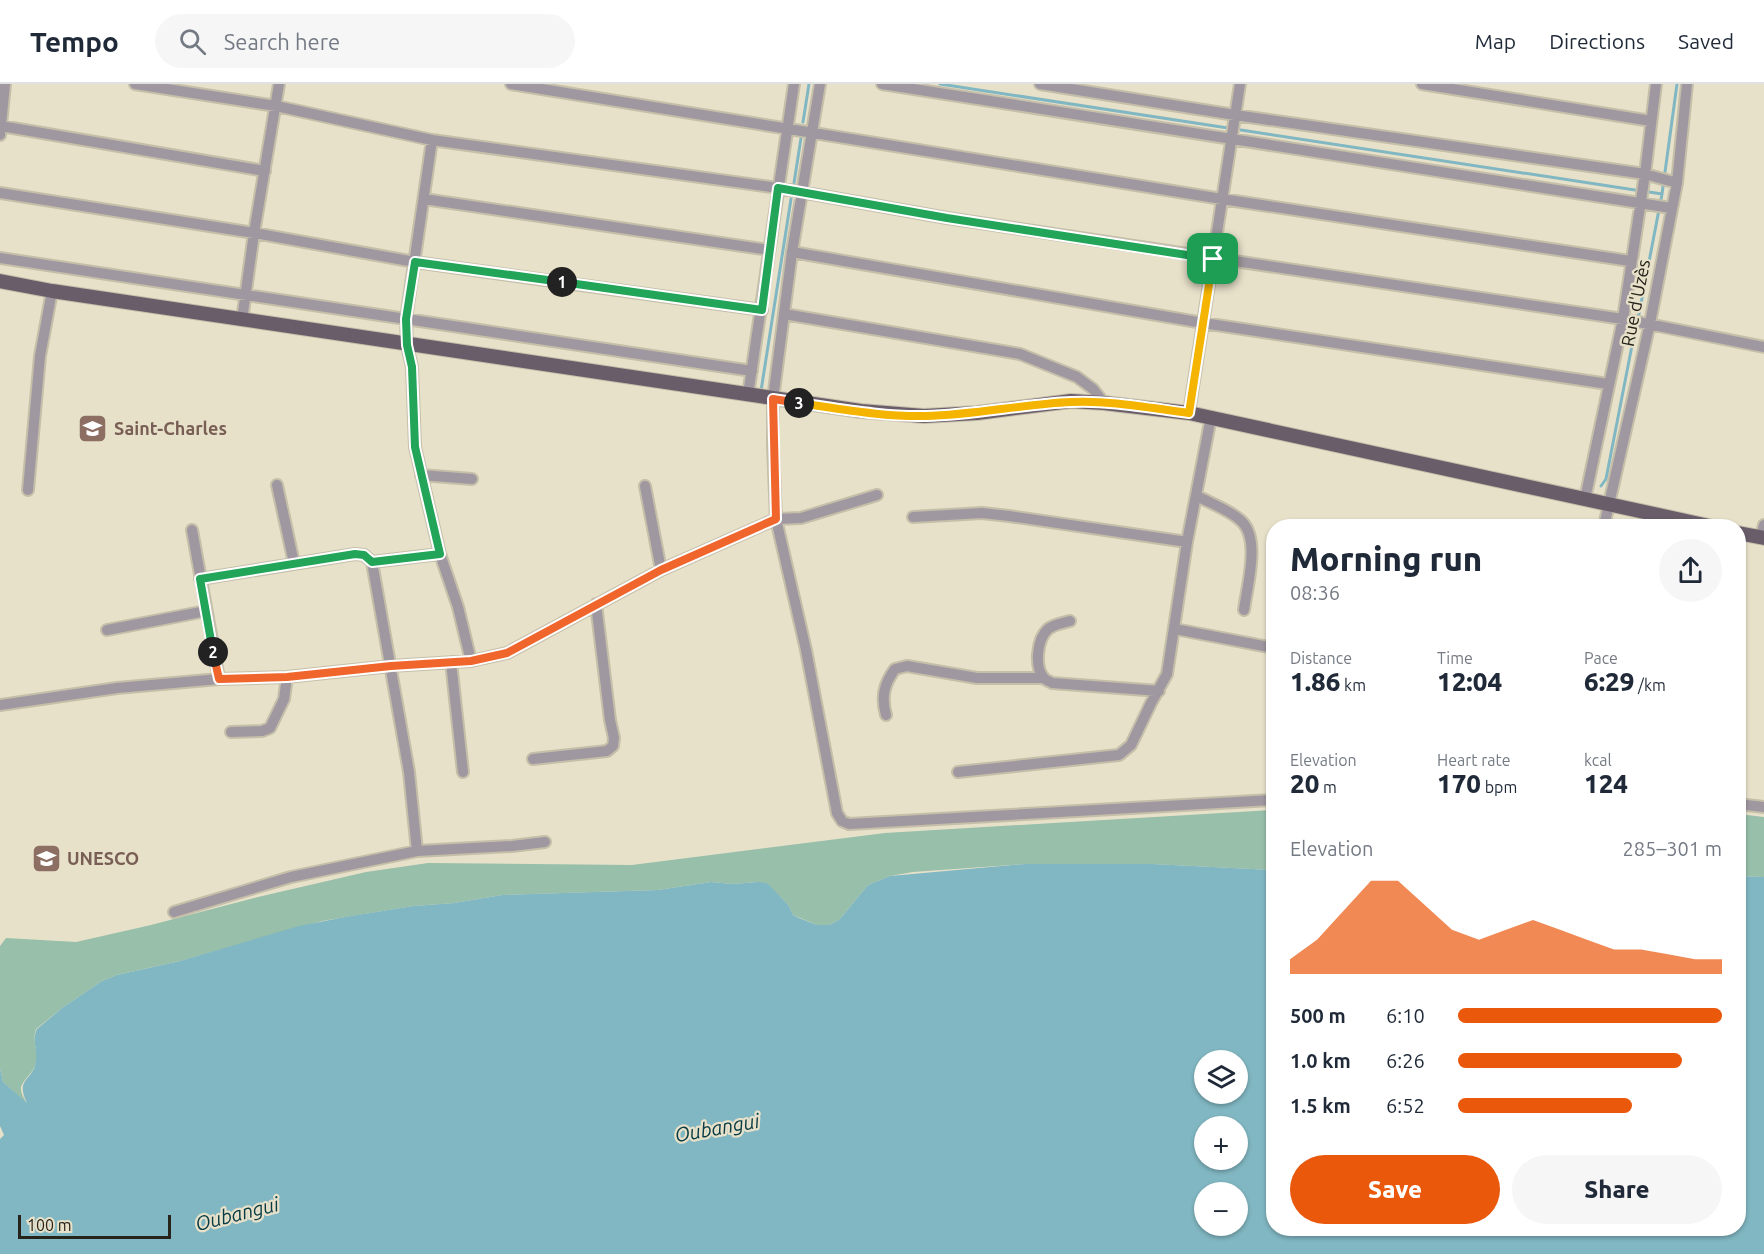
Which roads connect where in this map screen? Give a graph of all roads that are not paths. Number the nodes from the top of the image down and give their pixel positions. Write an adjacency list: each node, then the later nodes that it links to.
1 (5, 84): 17 (street)
2 (135, 84): 13 (street)
3 (279, 84): 13 (street)
4 (511, 84): 16 (street)
5 (794, 84): 16 (street)
6 (820, 84): 18 (street)
7 (882, 84): 19 (street)
8 (1040, 84): 14 (street)
9 (1240, 84): 14 (street)
10 (1422, 84): 15 (street)
11 (1656, 84): 15 (street)
12 (1687, 84): 23 (street, Rue d'Uzès)
13 (276, 106): 20 (street); 21 (street)
14 (1235, 116): 19 (street); 22 (street)
15 (1651, 121): 22 (street)
16 (787, 127): 18 (street); 24 (street)
17 (1, 131): 21 (street)
18 (812, 132): 25 (street); 28 (street)
19 (1231, 139): 28 (street); 29 (street)
20 (432, 140): 24 (street); 27 (street)
21 (265, 171): 31 (street)
22 (1646, 174): 23 (street); 29 (street)
23 (1677, 183): 30 (street, Rue d'Uzès)
24 (778, 188): 25 (street); 32 (street)
25 (801, 192): 33 (street); 35 (street)
26 (0, 193): 31 (street)
27 (424, 199): 32 (street); 37 (street)
28 (1222, 199): 35 (street); 36 (street)
29 (1641, 204): 30 (street); 36 (street)
30 (1671, 208): 47 (street, Rue d'Uzès)
31 (254, 233): 37 (street); 40 (street)
32 (769, 250): 41 (street)
33 (792, 252): 42 (street); 46 (street)
34 (0, 258): 40 (street)
35 (1213, 259): 44 (street); 46 (street)
36 (1630, 261): 44 (street)
37 (415, 262): 41 (street); 43 (street)
38 (0, 281): 39 (main road)
39 (52, 291): 45 (main road); 61 (street)
40 (245, 294): 43 (street); 45 (street)
41 (762, 310): 50 (street)
42 (784, 314): 53 (street); 54 (street)
43 (406, 319): 48 (street); 50 (street)
44 (1623, 319): 47 (street); 51 (street)
45 (242, 320): 48 (main road)
46 (1203, 323): 51 (street); 55 (street)
47 (1650, 323): 49 (street); 65 (street, Rue d'Uzès)
48 (407, 345): 52 (main road); 57 (street)
49 (1764, 347)
50 (752, 370): 52 (street)
51 (1608, 384): 64 (street)
52 (748, 395): 53 (main road)
53 (773, 399): 54 (main road); 67 (street)
54 (1104, 403): 55 (main road)
55 (1189, 413): 56 (main road)
56 (1211, 417): 63 (street); 64 (main road)
57 (421, 475): 58 (street); 74 (street)
58 (472, 479)
59 (277, 485): 76 (street)
60 (645, 486): 77 (street)
61 (28, 490)
62 (877, 495): 67 (street)
63 (1197, 496): 73 (street); 80 (street)
64 (1584, 499): 65 (main road)
65 (1609, 506): 68 (street, Rue d'Uzès); 69 (main road)
66 (914, 517): 73 (street)
67 (776, 519): 77 (street); 99 (street)
68 (1606, 519)
69 (1674, 519)
70 (192, 530): 78 (street)
71 (1746, 533): 72 (main road)
72 (1763, 534)
73 (1187, 542): 83 (street)
74 (440, 554): 75 (street); 86 (street)
75 (372, 562): 76 (street); 88 (street)
76 (294, 563): 78 (street)
77 (661, 570): 79 (street)
78 (200, 579): 81 (street)
79 (596, 604): 86 (street); 96 (street)
80 (1244, 610)
81 (206, 611): 84 (street); 91 (street)
82 (1070, 621): 90 (street)
83 (1175, 629): 85 (street); 92 (street)
84 (107, 630)
85 (1266, 646)
86 (471, 661): 87 (street)
87 (451, 662): 88 (street); 97 (street)
88 (391, 666): 89 (street); 103 (street)
89 (287, 677): 91 (street); 95 (street)
90 (1044, 678): 92 (street); 94 (street)
91 (219, 679): 93 (street)
92 (1159, 691): 98 (street)
93 (0, 705)
94 (886, 715)
95 (231, 732)
96 (533, 759)
97 (463, 772)
98 (958, 772)
99 (1266, 800)
100 (1746, 805): 101 (street)
101 (1764, 807)
102 (545, 842): 103 (street)
103 (417, 851): 104 (street)
104 (174, 912)

